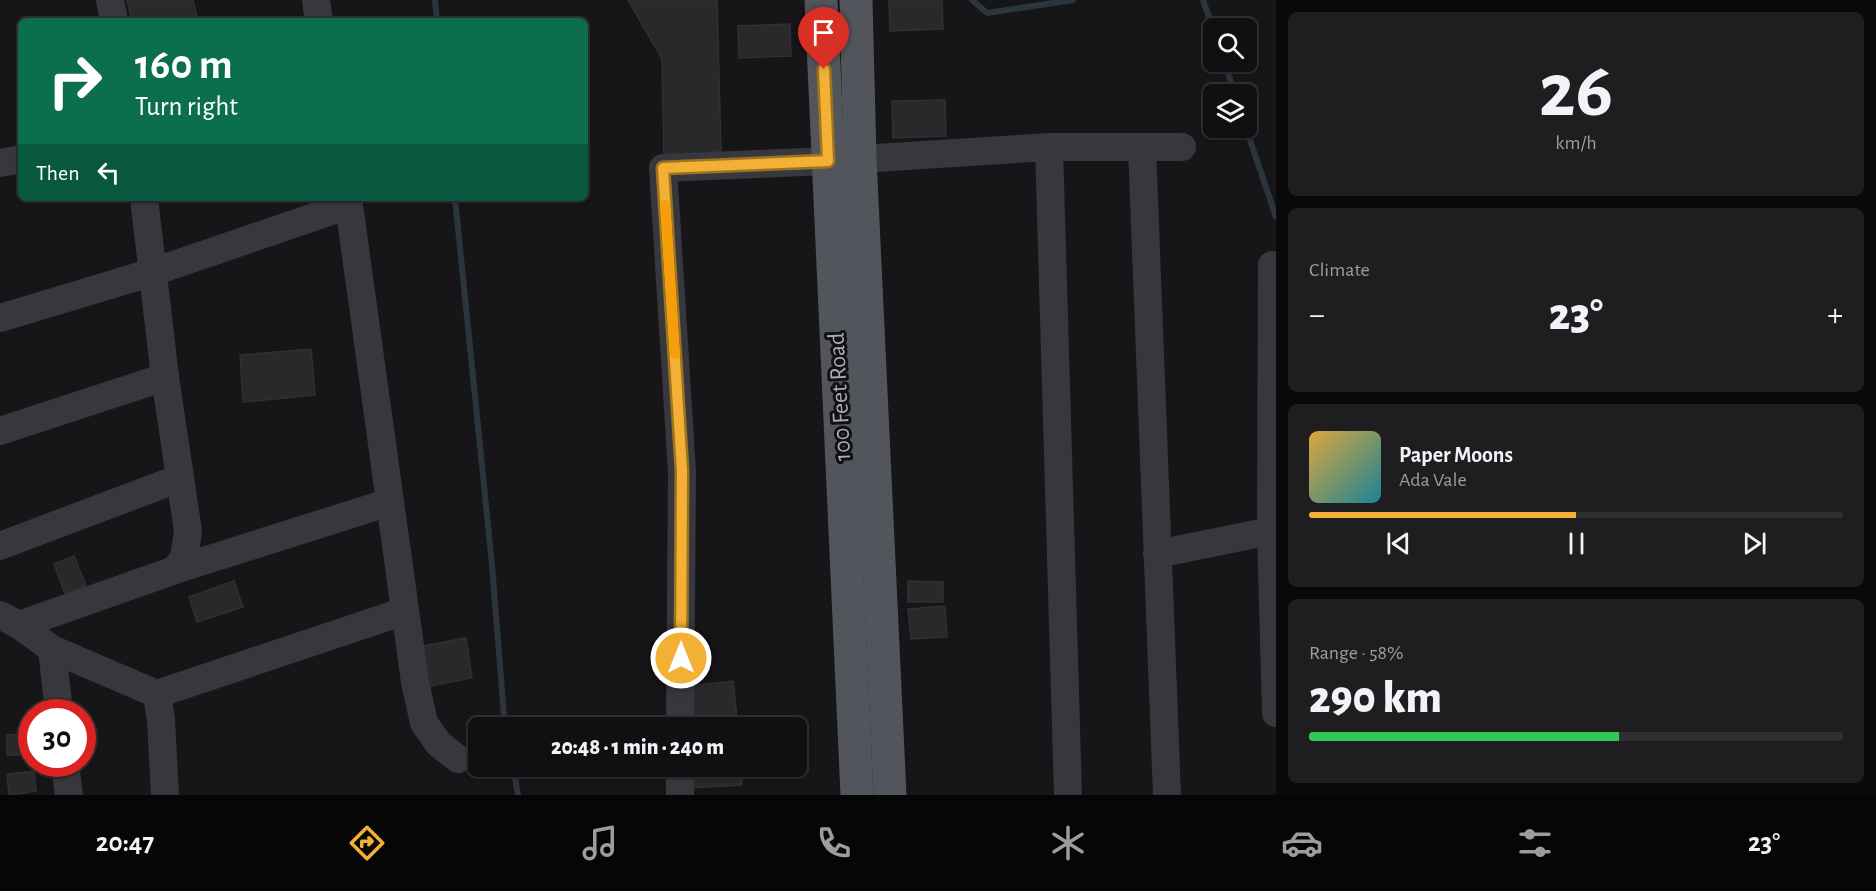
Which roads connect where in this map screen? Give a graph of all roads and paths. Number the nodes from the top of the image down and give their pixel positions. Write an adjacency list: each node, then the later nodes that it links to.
1 (110, 0): 5 (street)
2 (316, 0): 6 (street)
3 (821, 0): 10 (main road, 100 Feet Road)
4 (856, 0): 10 (main road, 100 Feet Road)
5 (113, 18)
6 (319, 18)
7 (1049, 147): 8 (street); 10 (street); 39 (street)
8 (1142, 147): 9 (street); 22 (street)
9 (1182, 147)
10 (844, 160): 30 (street); 37 (main road, 100 Feet Road); 38 (main road, 100 Feet Road)
11 (144, 201): 14 (street)
12 (348, 202): 14 (street); 19 (street)
13 (1272, 265): 20 (street)
14 (153, 272): 15 (street); 16 (street)
15 (0, 318)
16 (165, 376): 17 (street); 18 (street)
17 (0, 431)
18 (180, 478): 21 (street); 23 (street)
19 (390, 502): 23 (street); 24 (street)
20 (1274, 530): 22 (street); 29 (street)
21 (0, 546)
22 (1157, 554): 40 (street)
23 (175, 570): 25 (street)
24 (405, 611): 27 (street); 31 (street)
25 (9, 620): 26 (street)
26 (52, 650): 27 (street); 28 (street)
27 (158, 694): 35 (street)
28 (58, 699)
29 (1276, 712)
30 (680, 717)
31 (458, 759)
32 (67, 777): 34 (street)
33 (680, 777): 36 (street)
34 (69, 795)
35 (165, 795)
36 (680, 795)
37 (856, 795)
38 (890, 795)
39 (1068, 795)
40 (1167, 795)

